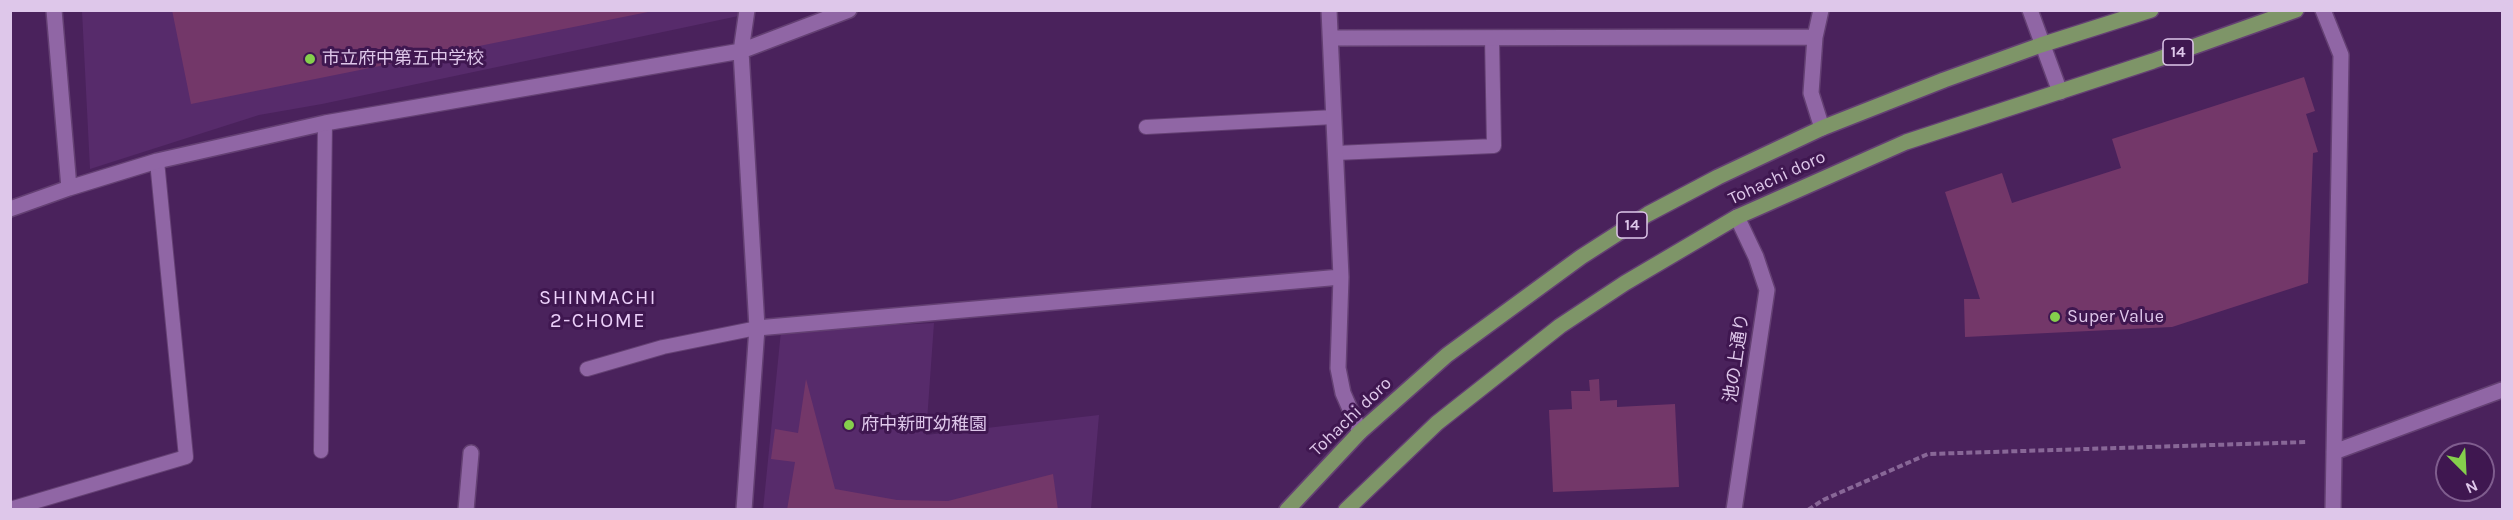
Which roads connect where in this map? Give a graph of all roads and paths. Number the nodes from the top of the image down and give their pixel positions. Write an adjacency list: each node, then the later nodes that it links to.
1 (54, 10): 22 (street)
2 (747, 10): 14 (street)
3 (849, 10): 14 (street)
4 (1329, 10): 12 (street)
5 (1821, 10): 10 (street)
6 (2030, 10): 13 (street)
7 (2151, 10): 13 (main road, Tohachi doro / 14)
8 (2296, 10): 15 (main road, Tohachi doro / 14)
9 (2323, 10): 30 (street)
10 (1815, 37): 11 (street); 19 (street)
11 (1492, 38): 12 (street); 20 (lane)
12 (1331, 39): 16 (street)
13 (2041, 45): 15 (street); 19 (main road, Tohachi doro / 14)
14 (741, 51): 17 (street); 26 (street)
15 (2060, 93): 24 (main road, Tohachi doro / 14)
16 (1334, 117): 18 (lane); 20 (street)
17 (325, 123): 21 (street); 31 (lane)
18 (1146, 127)
19 (1822, 128): 29 (main road, Tohachi doro / 14)
20 (1336, 153): 25 (street)
21 (157, 161): 22 (street); 33 (lane)
22 (69, 188): 23 (street)
23 (10, 209)
24 (1737, 217): 37 (main road, Tohachi doro / 14); 38 (street, 池の上通り)
25 (1341, 277): 26 (street); 29 (street)
26 (757, 328): 27 (lane); 35 (street)
27 (587, 369)
28 (2502, 390): 30 (street)
29 (1360, 432): 36 (main road, Tohachi doro / 14)
30 (2334, 446): 39 (path); 40 (street)
31 (321, 451)
32 (471, 453): 34 (street)
33 (10, 509)
34 (466, 510)
35 (744, 510)
36 (1287, 510)
37 (1346, 510)
38 (1734, 510)
39 (1808, 510)
40 (2333, 510)

